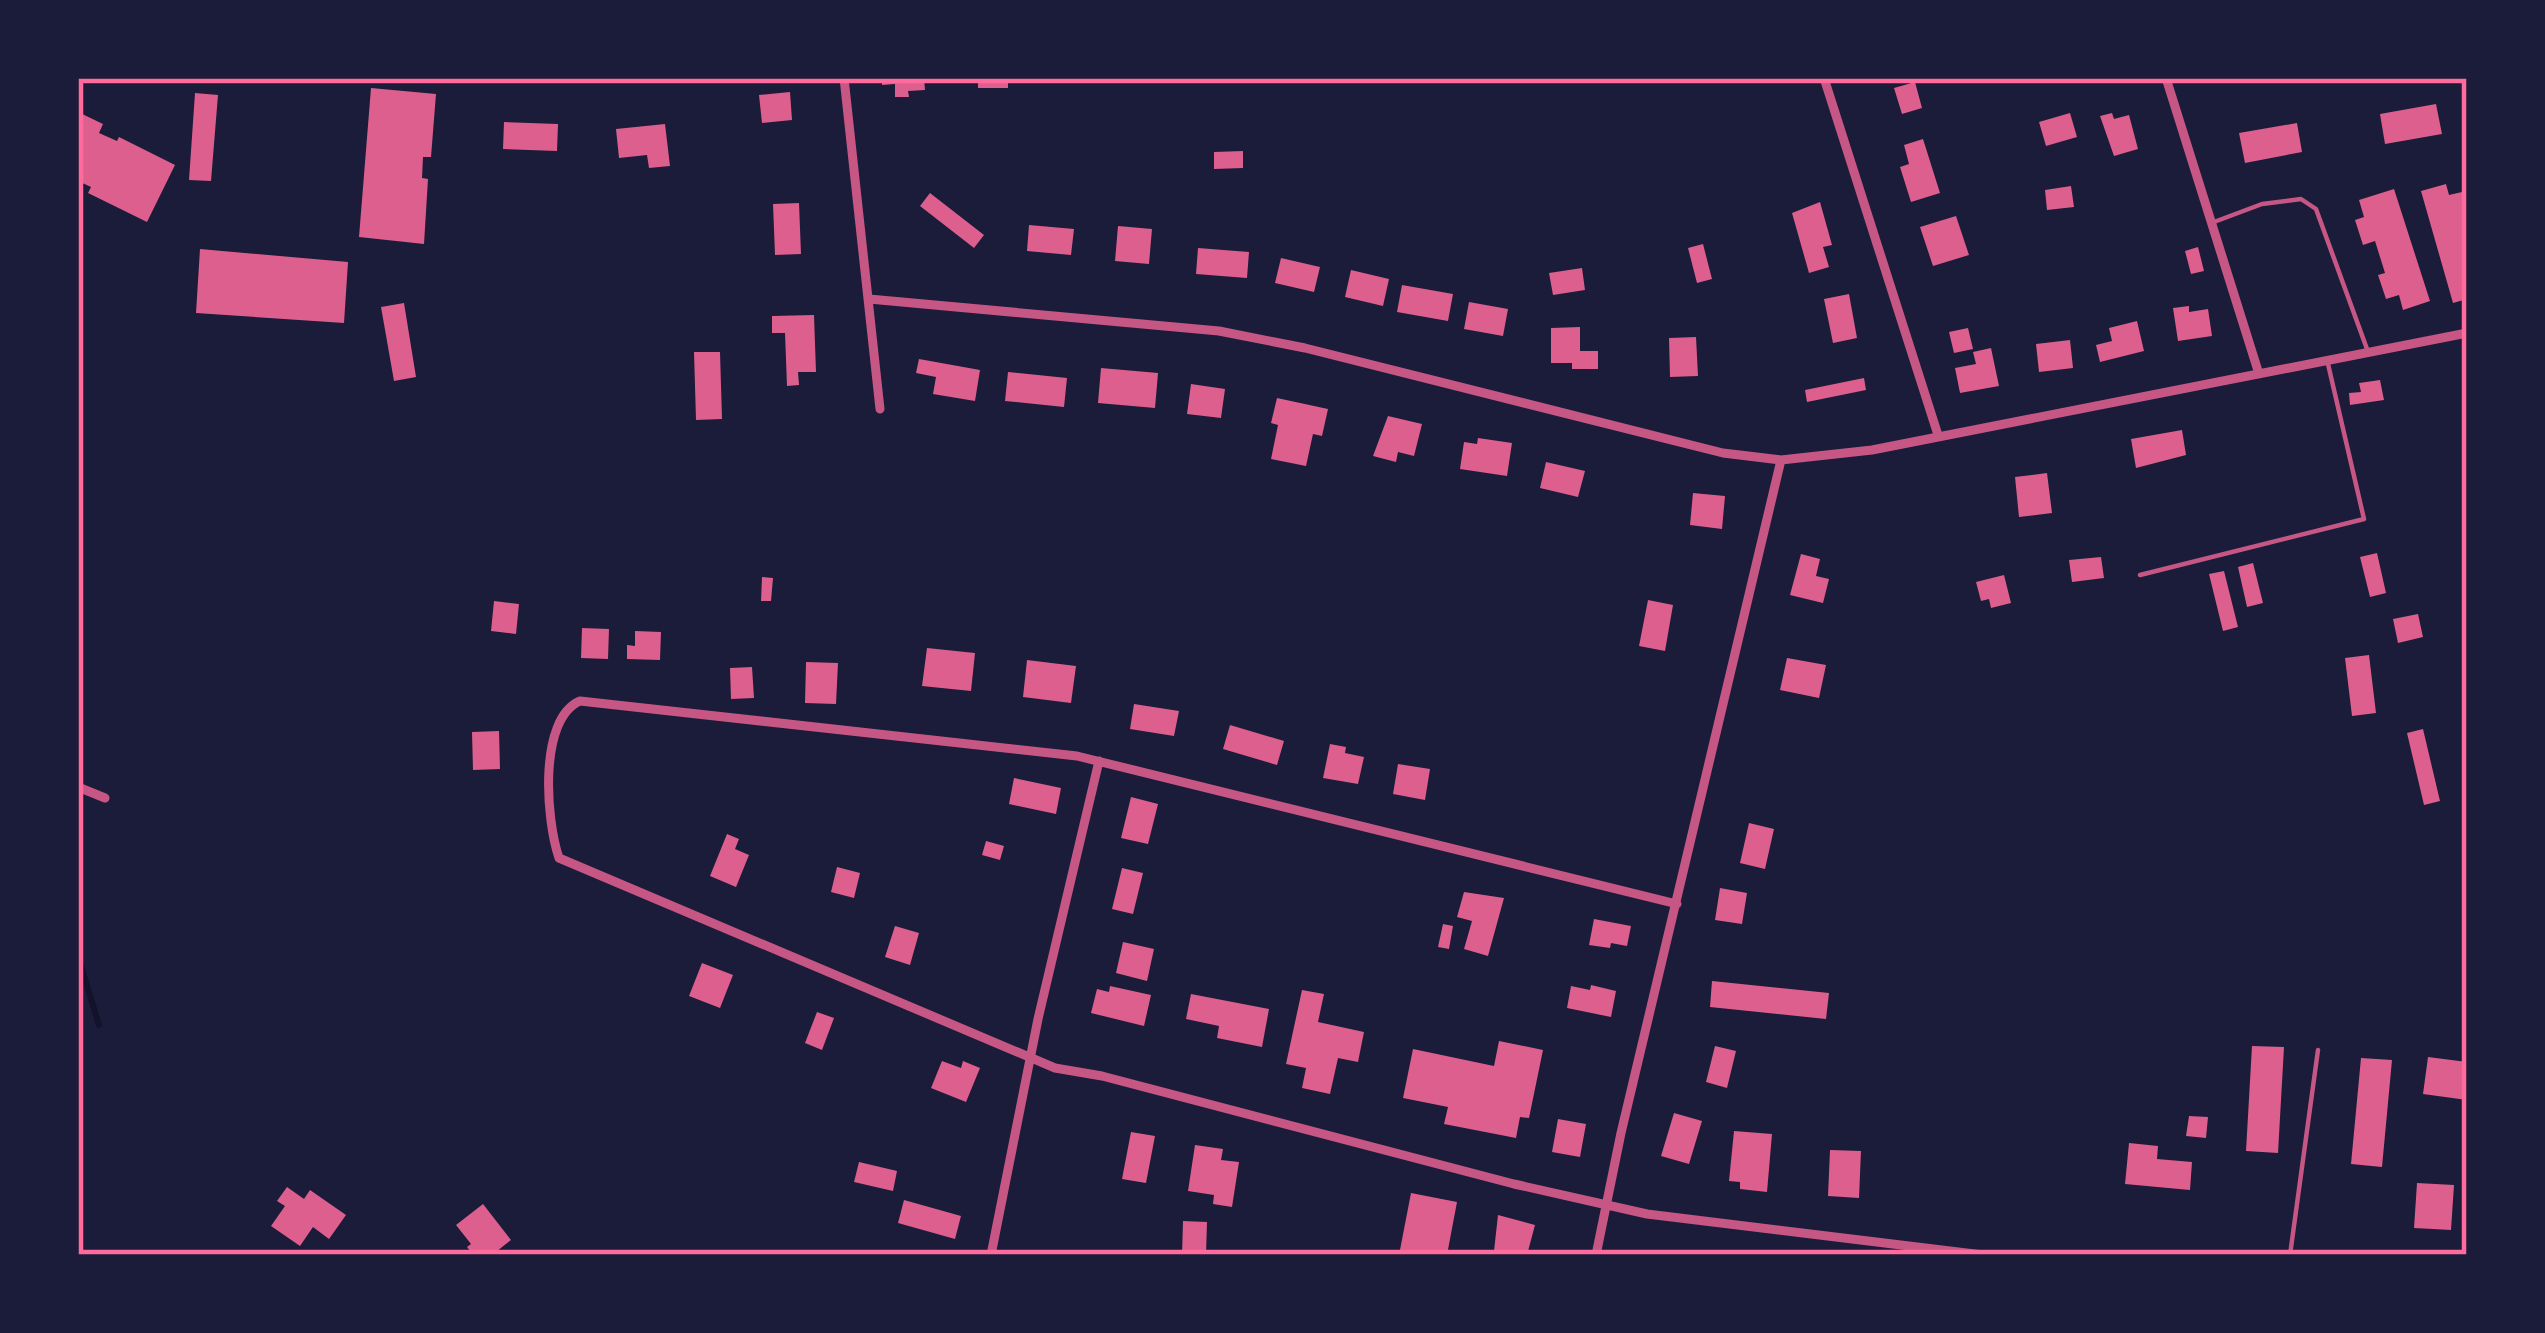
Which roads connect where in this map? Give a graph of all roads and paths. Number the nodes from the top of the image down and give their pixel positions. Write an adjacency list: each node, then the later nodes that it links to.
1 (844, 78): 5 (street)
2 (1824, 78): 11 (street)
3 (2166, 78): 4 (street)
4 (2214, 222): 7 (lane); 9 (street)
5 (868, 299): 10 (street); 12 (street)
6 (2467, 333): 7 (street)
7 (2368, 352): 8 (street)
8 (2327, 361): 9 (street); 13 (lane)
9 (2259, 374): 11 (street)
10 (880, 410)
11 (1938, 435): 12 (street)
12 (1781, 460): 17 (street)
13 (2140, 575)
14 (1099, 761): 17 (street); 19 (street); 19 (street)
15 (78, 788): 16 (street)
16 (105, 798)
17 (1677, 904): 20 (street)
18 (2318, 1050): 25 (lane)
19 (1030, 1060): 20 (street); 22 (street)
20 (1607, 1205): 21 (street); 23 (street)
21 (1947, 1253): 24 (street)
22 (991, 1255)
23 (1596, 1255)
24 (1983, 1255)
25 (2290, 1255)

